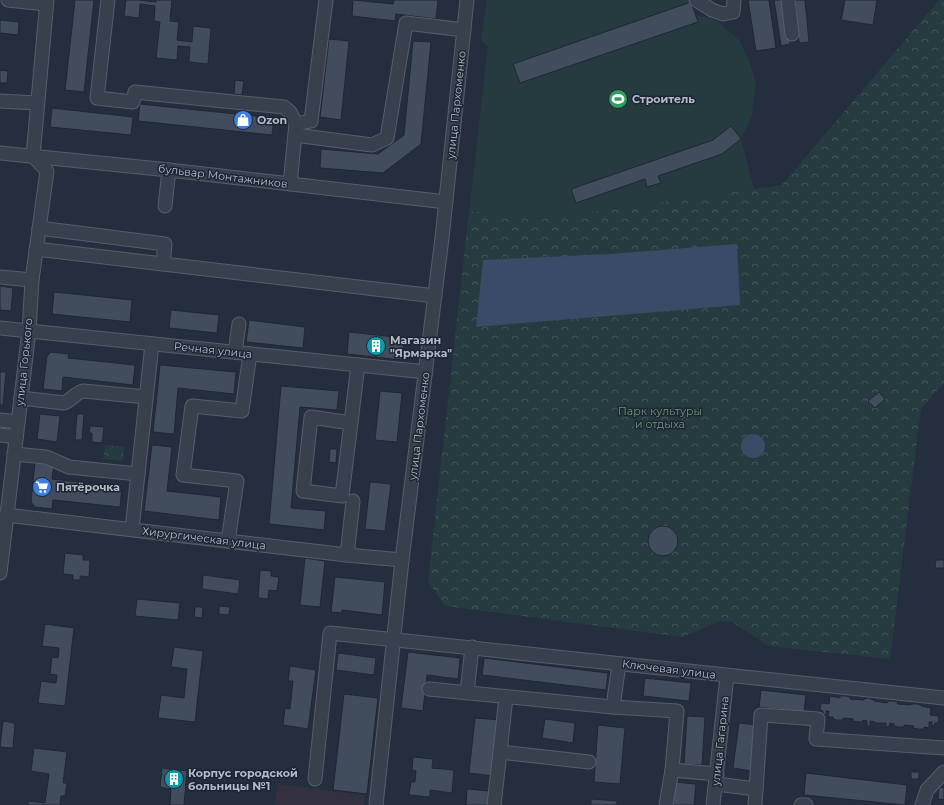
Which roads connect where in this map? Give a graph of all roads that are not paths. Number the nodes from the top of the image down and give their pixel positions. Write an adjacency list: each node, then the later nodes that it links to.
1 (8, 0): 8 (street)
2 (108, 0): 13 (street)
3 (326, 0): 13 (street)
4 (467, 0): 9 (street, улица Пархоменко)
5 (696, 0): 6 (street)
6 (734, 0)
7 (788, 0): 10 (street)
8 (47, 2): 12 (street)
9 (464, 30): 13 (street); 18 (street, улица Пархоменко)
10 (792, 34)
11 (0, 101): 12 (street)
12 (37, 102): 15 (street)
13 (296, 130): 17 (street)
14 (0, 153): 15 (street, бульвар Монтажников)
15 (33, 156): 16 (street, бульвар Монтажников); 20 (street, улица Горького)
16 (169, 170): 17 (street, бульвар Монтажников); 19 (street)
17 (290, 184): 18 (street, бульвар Монтажников)
18 (446, 202): 25 (street, улица Пархоменко)
19 (165, 206)
20 (39, 228): 21 (street, улица Горького); 22 (street)
21 (36, 249): 22 (street); 24 (street, улица Горького)
22 (163, 264): 25 (street)
23 (0, 277): 24 (street)
24 (32, 280): 28 (street, улица Горького)
25 (435, 296): 33 (street, улица Пархоменко)
26 (239, 324): 30 (street)
27 (0, 328): 28 (street, Речная улица)
28 (29, 331): 29 (street, Речная улица); 34 (street, улица Горького)
29 (152, 344): 30 (street, Речная улица); 35 (street)
30 (235, 352): 31 (street, Речная улица)
31 (250, 354): 32 (street, Речная улица); 46 (street)
32 (358, 365): 33 (street, Речная улица); 38 (street)
33 (426, 372): 48 (street, улица Пархоменко)
34 (20, 398): 35 (street); 37 (street, улица Горького)
35 (146, 398): 42 (street)
36 (0, 420): 37 (street)
37 (18, 422): 40 (street, улица Горького)
38 (351, 423): 38 (street)
39 (0, 435): 40 (street)
40 (16, 437): 41 (street, улица Горького)
41 (14, 454): 42 (street); 44 (street, улица Горького)
42 (138, 474): 45 (street)
43 (353, 502): 47 (street)
44 (5, 507): 45 (street, Хирургическая улица); 49 (street, улица Горького)
45 (132, 529): 46 (street, Хирургическая улица)
46 (228, 541): 47 (street, Хирургическая улица)
47 (347, 555): 48 (street, Хирургическая улица)
48 (402, 560): 50 (street, улица Пархоменко)
49 (0, 573)
50 (394, 639): 51 (street, Ключевая улица); 64 (street, Ключевая улица); 67 (street, улица Пархоменко)
51 (472, 647): 52 (street, Ключевая улица); 55 (street)
52 (619, 664): 53 (street, Ключевая улица); 58 (street)
53 (728, 676): 57 (street, Ключевая улица); 65 (street, улица Гагарина)
54 (428, 689): 55 (street)
55 (467, 693): 56 (street)
56 (506, 696): 58 (street); 60 (street)
57 (944, 698)
58 (613, 707): 62 (street)
59 (944, 748): 66 (street)
60 (500, 752): 61 (street); 68 (street)
61 (589, 762)
62 (672, 770): 65 (street); 69 (street)
63 (944, 772): 74 (street)
64 (314, 779)
65 (716, 779): 66 (street); 70 (street, улица Гагарина)
66 (756, 789): 71 (street)
67 (376, 805)
68 (494, 805)
69 (666, 805)
70 (713, 805)
71 (755, 805)
72 (801, 805): 73 (street)
73 (806, 805)
74 (922, 805)

